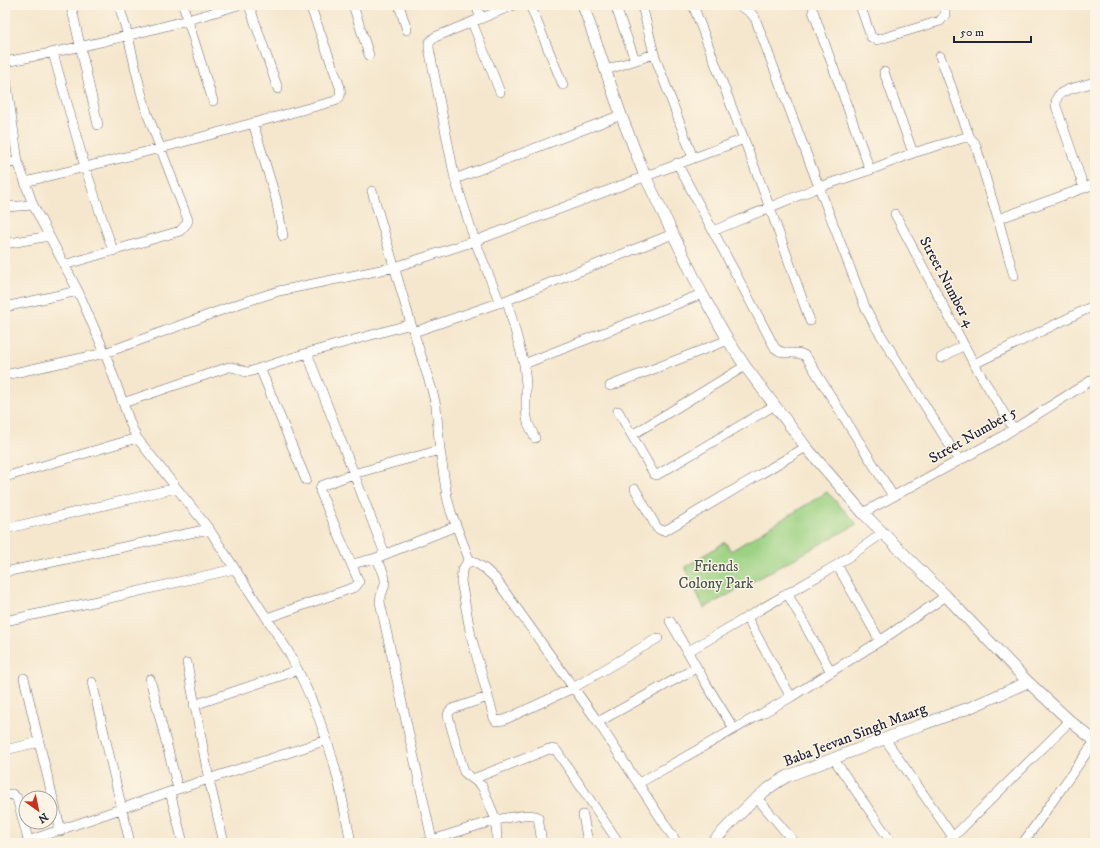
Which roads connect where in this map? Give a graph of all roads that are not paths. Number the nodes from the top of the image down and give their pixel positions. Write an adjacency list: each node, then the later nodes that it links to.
1 (71, 5): 24 (street)
2 (119, 5): 23 (street)
3 (183, 5): 21 (street)
4 (238, 5): 21 (street)
5 (249, 5): 36 (street)
6 (310, 5): 41 (street)
7 (353, 5): 27 (street)
8 (399, 5): 22 (street)
9 (476, 5): 20 (street)
10 (514, 5): 20 (street)
11 (530, 5): 35 (street)
12 (583, 5): 31 (street)
13 (615, 5): 29 (street)
14 (642, 5): 26 (street)
15 (694, 5): 44 (street)
16 (738, 5): 57 (street)
17 (860, 5): 18 (street)
18 (945, 5)
19 (813, 12): 52 (street)
20 (477, 20): 37 (street); 54 (street)
21 (188, 21): 23 (street); 38 (street)
22 (407, 30)
23 (128, 36): 24 (street); 45 (street)
24 (81, 47): 25 (street); 42 (street)
25 (53, 53): 30 (street); 51 (street)
26 (654, 54): 29 (street); 47 (street)
27 (369, 55)
28 (940, 56): 43 (street)
29 (635, 60): 31 (street)
30 (5, 62)
31 (606, 70): 40 (street)
32 (5, 72): 39 (street)
33 (884, 72): 46 (street)
34 (1095, 82): 58 (street)
35 (563, 85)
36 (278, 89)
37 (500, 92)
38 (213, 101)
39 (8, 114): 48 (street)
40 (621, 115): 53 (street); 54 (street)
41 (253, 123): 45 (street); 68 (street)
42 (98, 125)
43 (970, 138): 46 (street); 64 (street)
44 (744, 139): 47 (street); 62 (street)
45 (161, 148): 51 (street); 71 (street)
46 (913, 153): 52 (street)
47 (693, 158): 50 (street)
48 (18, 162): 49 (street); 55 (street)
49 (5, 163)
50 (677, 163): 53 (street); 65 (street)
51 (85, 167): 55 (street); 71 (street)
52 (870, 170): 57 (street)
53 (645, 176): 66 (street); 69 (street)
54 (455, 179): 69 (street)
55 (24, 182): 60 (street)
56 (1095, 184): 58 (street)
57 (818, 187): 62 (street); 103 (street)
58 (1084, 188): 64 (street)
59 (372, 191): 73 (street)
60 (33, 205): 61 (street); 67 (street)
61 (5, 207)
62 (770, 208): 65 (street); 80 (street)
63 (895, 214): 83 (street, Street Number 4)
64 (998, 219): 74 (street)
65 (713, 231): 109 (street)
66 (673, 234): 76 (street); 77 (street)
67 (49, 236): 70 (street); 72 (street)
68 (283, 236)
69 (475, 241): 73 (street); 77 (street)
70 (5, 244)
71 (113, 251): 72 (street)
72 (64, 266): 75 (street)
73 (395, 267): 81 (street); 84 (street)
74 (1014, 276)
75 (78, 291): 79 (street); 84 (street)
76 (702, 294): 82 (street); 87 (street)
77 (503, 302): 81 (street); 87 (street)
78 (1095, 305): 88 (street)
79 (5, 307)
80 (810, 321)
81 (412, 328): 85 (street); 102 (street)
82 (728, 340): 89 (street); 93 (street)
83 (964, 344): 86 (street); 88 (street, Street Number 4)
84 (105, 353): 91 (street); 94 (street)
85 (307, 353): 90 (street); 104 (street)
86 (941, 358)
87 (524, 364): 100 (street)
88 (974, 364): 97 (street, Street Number 4)
89 (745, 366): 95 (street); 98 (street)
90 (260, 368): 94 (street); 106 (street)
91 (5, 374)
92 (1095, 378): 97 (street, Street Number 5)
93 (610, 386)
94 (123, 403): 99 (street)
95 (775, 405): 98 (street); 101 (street)
96 (618, 411): 98 (street)
97 (1013, 428): 103 (street, Street Number 5)
98 (632, 436)
99 (137, 438): 105 (street); 107 (street)
100 (535, 438)
101 (806, 447): 108 (street); 110 (street)
102 (440, 450): 104 (street); 111 (street)
103 (959, 460): 109 (street, Street Number 5)
104 (353, 474): 115 (street); 117 (street)
105 (5, 477)
106 (306, 480)
107 (176, 488): 112 (street); 113 (street)
108 (635, 489)
109 (894, 496): 110 (street, Street Number 5)
110 (863, 513): 114 (street)
111 (456, 526): 115 (street); 116 (street)
112 (5, 529)
113 (209, 529): 119 (street); 120 (street)
114 (883, 533): 118 (street); 122 (street)
115 (380, 556): 117 (street); 163 (street)
116 (469, 559): 138 (street); 140 (street)
117 (352, 564): 123 (street)
118 (837, 565): 121 (street); 128 (street)
119 (234, 568): 123 (street); 125 (street)
120 (5, 572)
121 (787, 593): 124 (street); 133 (street)
122 (946, 596): 128 (street); 137 (street)
123 (267, 618): 132 (street)
124 (746, 618): 129 (street); 139 (street)
125 (5, 621)
126 (670, 621): 129 (street)
127 (658, 638): 138 (street)
128 (880, 641): 133 (street)
129 (687, 652): 131 (street)
130 (187, 663): 141 (street)
131 (696, 668): 143 (street); 144 (street)
132 (298, 670): 141 (street); 146 (street)
133 (831, 672): 139 (street)
134 (24, 678): 148 (street)
135 (150, 679): 154 (street)
136 (92, 682): 157 (street)
137 (1028, 682): 142 (street); 145 (street, Baba Jeevan Singh Maarg)
138 (573, 688): 140 (street); 143 (street)
139 (791, 696): 144 (street)
140 (488, 697): 151 (street)
141 (194, 706): 152 (street)
142 (1070, 721): 147 (street); 161 (street)
143 (598, 722): 153 (street)
144 (734, 729): 153 (street)
145 (885, 739): 150 (street, Baba Jeevan Singh Maarg); 161 (street)
146 (327, 740): 152 (street); 168 (street)
147 (1095, 741): 176 (street)
148 (39, 742): 149 (street); 160 (street)
149 (5, 750)
150 (833, 758): 156 (street, Baba Jeevan Singh Maarg); 175 (street)
151 (473, 779): 159 (street); 172 (street)
152 (209, 780): 154 (street); 167 (street)
153 (639, 783): 164 (street)
154 (174, 790): 157 (street); 166 (street)
155 (5, 795): 162 (street)
156 (757, 798): 173 (street, Baba Jeevan Singh Maarg); 174 (street)
157 (122, 809): 160 (street); 165 (street)
158 (582, 815): 171 (street)
159 (496, 820): 163 (street); 169 (street); 170 (street)
160 (61, 831): 162 (street)
161 (950, 840)
162 (29, 842)
163 (428, 842)
164 (673, 842)
165 (130, 843)
166 (183, 843)
167 (224, 843)
168 (351, 843)
169 (497, 843)
170 (542, 843)
171 (588, 843)
172 (619, 843)
173 (712, 843)
174 (794, 843)
175 (892, 843)
176 (1023, 843)

